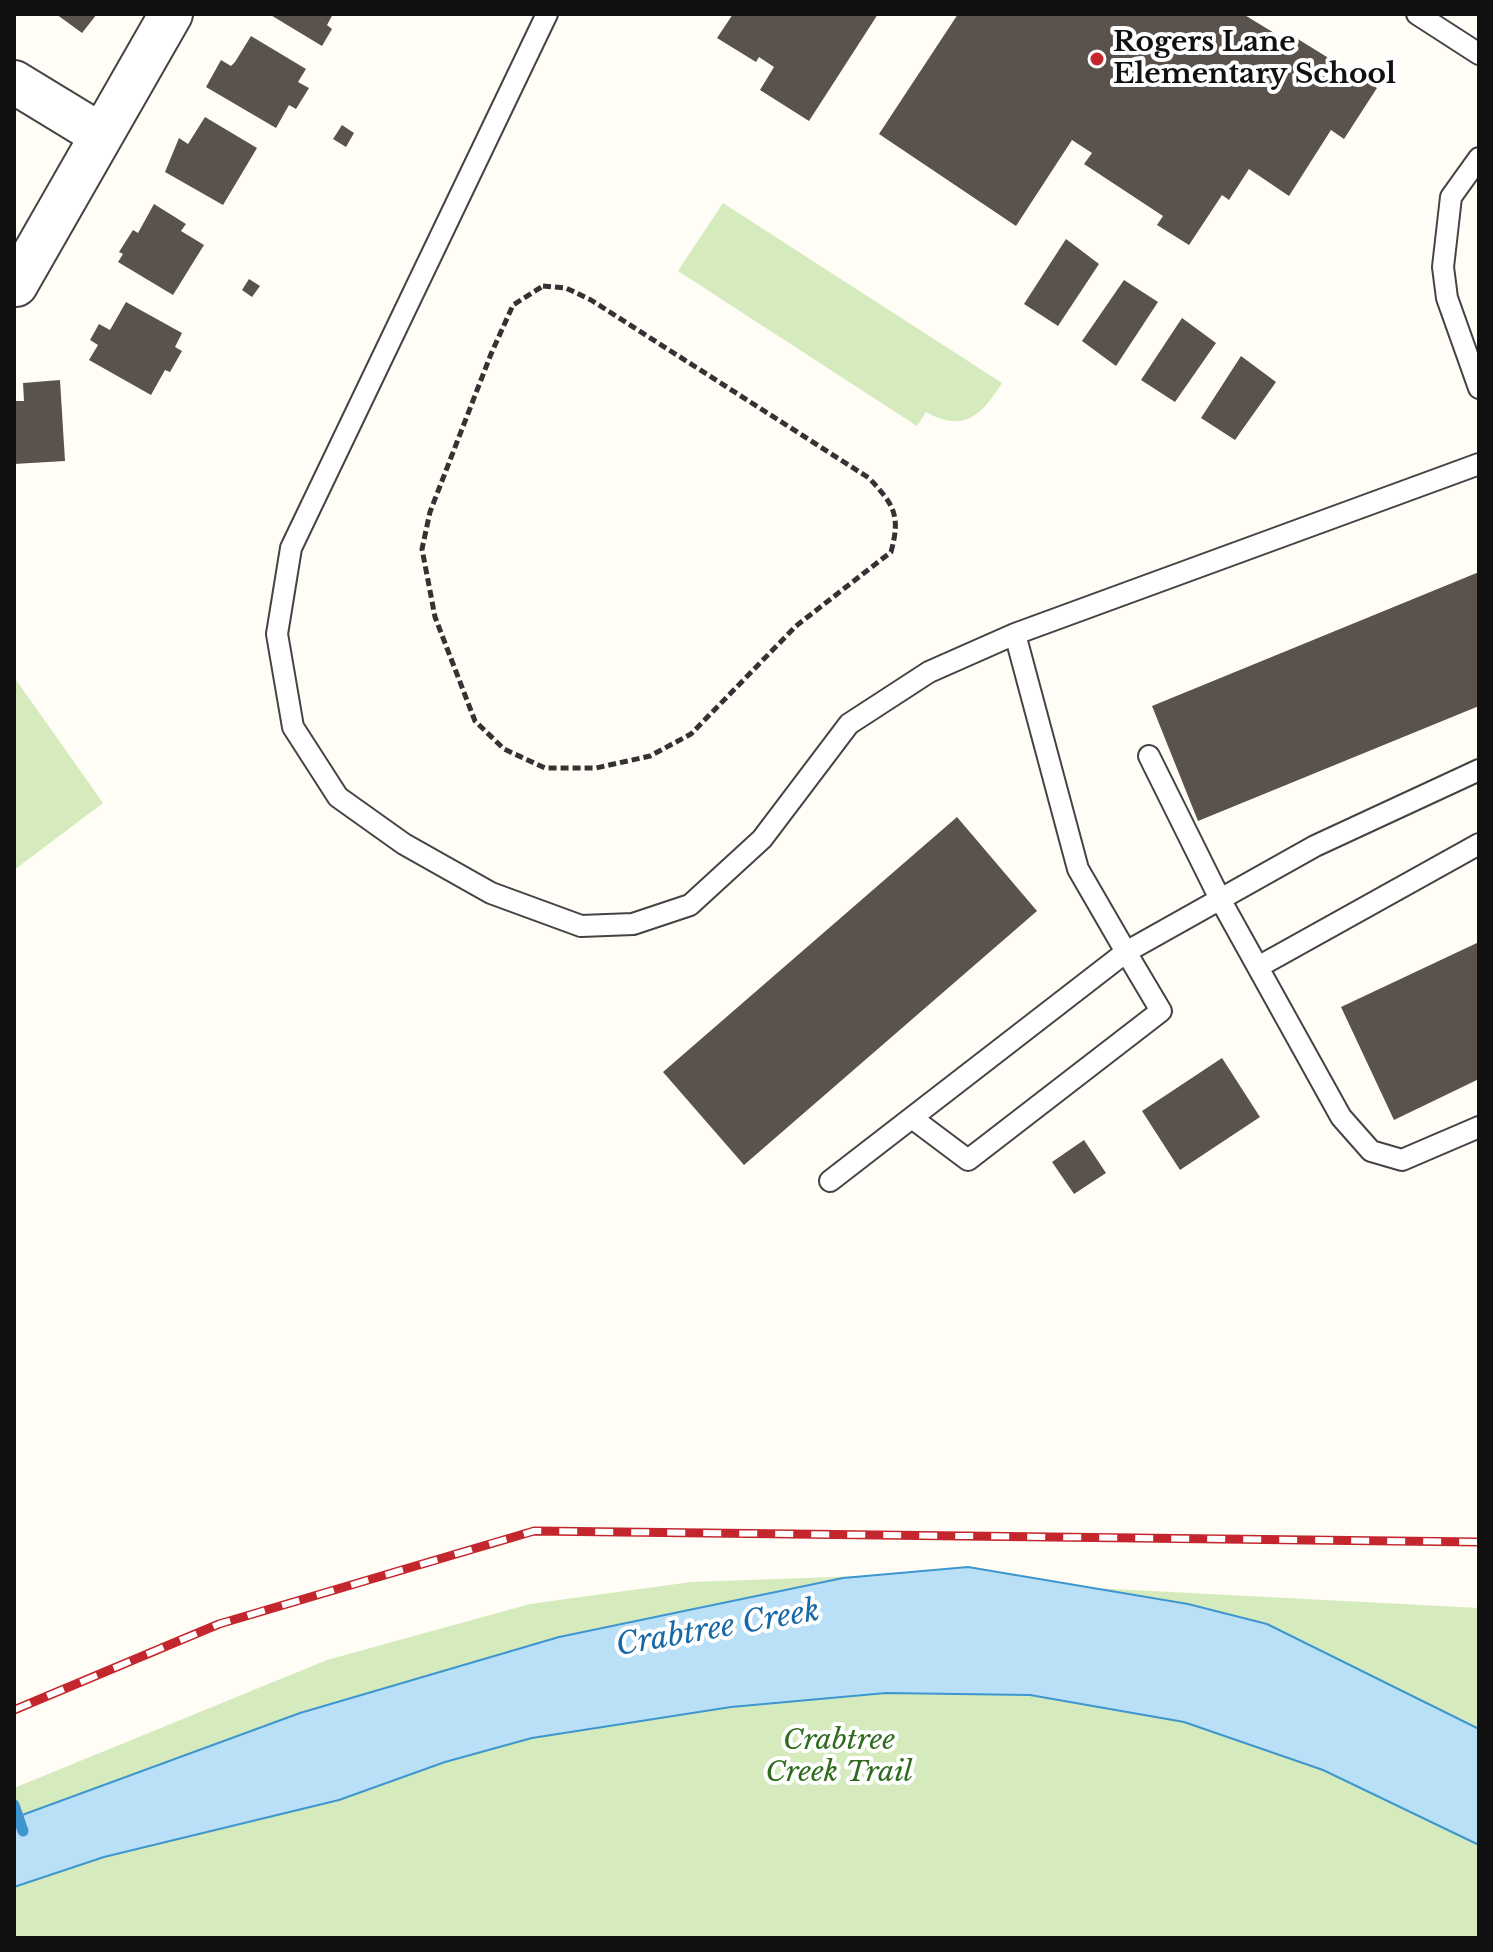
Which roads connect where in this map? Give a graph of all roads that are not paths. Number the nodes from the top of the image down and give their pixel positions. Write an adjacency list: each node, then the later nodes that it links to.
1 (171, 14): 6 (street)
2 (547, 14): 11 (lane)
3 (1417, 14): 4 (lane)
4 (1479, 54)
5 (14, 82): 6 (street)
6 (101, 135): 8 (street)
7 (1479, 158): 9 (lane)
8 (16, 285)
9 (1479, 388)
10 (1479, 464): 11 (lane)
11 (1015, 634): 16 (lane)
12 (1149, 756): 15 (lane)
13 (1479, 770): 15 (lane)
14 (1479, 844): 17 (lane)
15 (1220, 899): 16 (lane); 17 (lane)
16 (1126, 952): 18 (lane); 18 (lane)
17 (1258, 967): 19 (lane)
18 (912, 1118): 20 (lane)
19 (1479, 1127)
20 (830, 1181)

